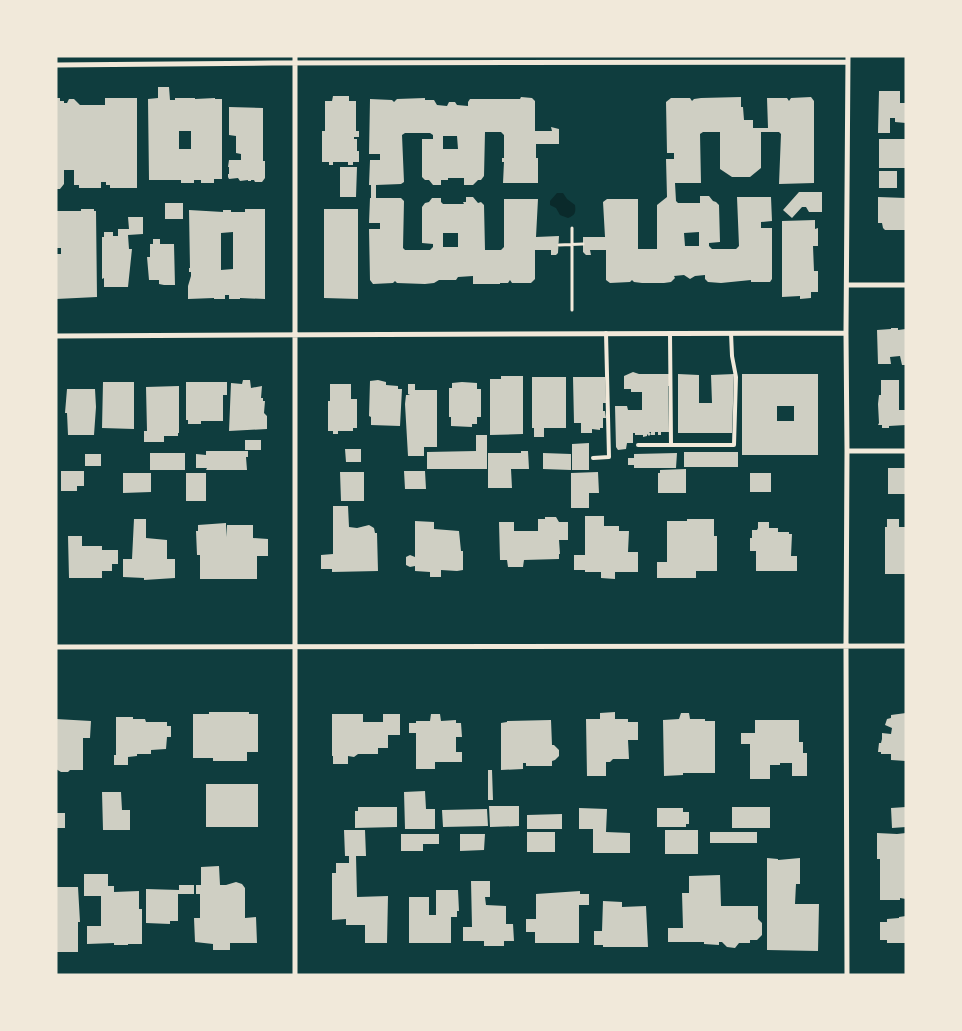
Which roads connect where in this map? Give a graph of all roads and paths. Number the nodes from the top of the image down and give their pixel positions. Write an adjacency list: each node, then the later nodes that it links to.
1 (295, 56): 3 (street)
2 (848, 59): 3 (street); 9 (street)
3 (295, 63): 4 (street); 17 (street)
4 (56, 65)
5 (572, 228): 8 (path)
6 (583, 244): 8 (path)
7 (559, 245): 8 (path)
8 (572, 245): 11 (path)
9 (847, 285): 10 (street); 15 (street)
10 (906, 285)
11 (572, 310)
12 (606, 333): 13 (street); 17 (street); 22 (lane)
13 (670, 333): 14 (street); 19 (lane)
14 (731, 333): 15 (street); 19 (lane)
15 (846, 333): 20 (street)
16 (56, 336): 17 (street)
17 (294, 336): 25 (street)
18 (638, 445): 19 (lane)
19 (671, 445)
20 (848, 451): 21 (street); 26 (street)
21 (906, 451)
22 (593, 458)
23 (906, 646): 26 (street)
24 (56, 647): 25 (street)
25 (296, 647): 26 (street); 27 (street)
26 (846, 647): 28 (street)
27 (295, 975)
28 (847, 975)

